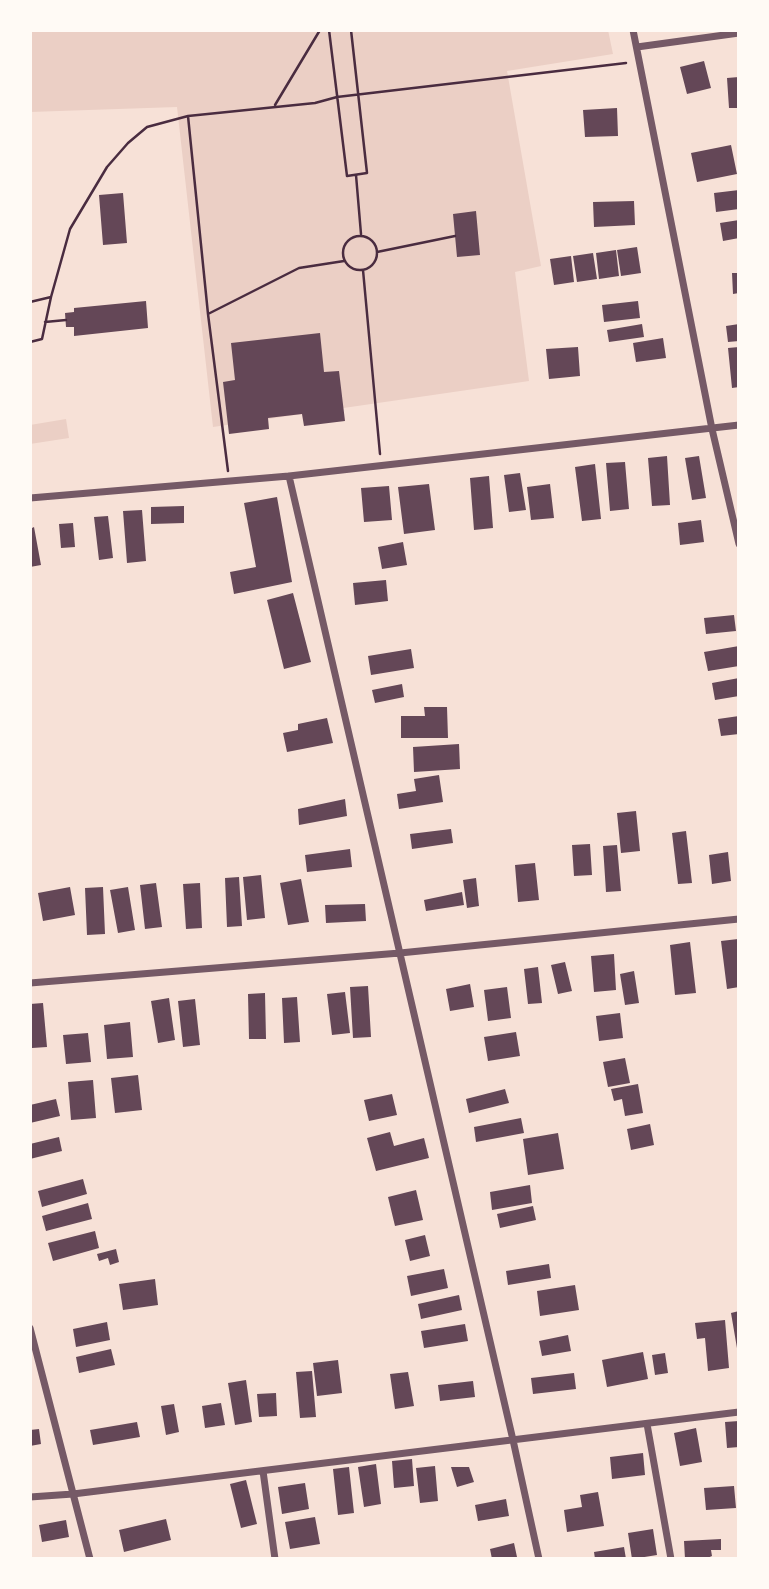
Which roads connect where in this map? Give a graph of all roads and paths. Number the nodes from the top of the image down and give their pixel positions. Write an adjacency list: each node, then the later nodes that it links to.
1 (320, 30): 10 (path)
2 (329, 30): 9 (path)
3 (351, 30): 8 (path)
4 (633, 30): 6 (street)
5 (739, 33): 6 (street)
6 (637, 47): 7 (street)
7 (640, 61): 8 (path); 25 (street)
8 (359, 95): 9 (path); 12 (path)
9 (337, 97): 10 (path); 12 (path)
10 (274, 106): 11 (path)
11 (188, 116): 18 (path); 20 (path)
12 (356, 175): 13 (path)
13 (361, 235): 15 (path); 16 (path)
14 (455, 236): 15 (path)
15 (377, 252): 17 (path)
16 (344, 261): 17 (path); 20 (path)
17 (363, 270): 26 (path)
18 (51, 297): 19 (path); 22 (path)
19 (30, 302)
20 (208, 314): 28 (path)
21 (66, 320): 22 (path)
22 (46, 322): 23 (path)
23 (30, 342)
24 (739, 425): 25 (street)
25 (712, 429): 26 (street); 30 (street)
26 (381, 465): 27 (street)
27 (289, 477): 28 (street); 32 (street)
28 (230, 481): 29 (street)
29 (30, 498)
30 (739, 544)
31 (739, 919): 32 (street)
32 (400, 953): 33 (street); 37 (street)
33 (30, 983)
34 (30, 1328): 39 (street)
35 (739, 1412): 36 (street)
36 (647, 1424): 37 (street); 44 (street)
37 (513, 1440): 38 (street); 43 (street)
38 (263, 1471): 39 (street); 42 (street)
39 (73, 1494): 40 (street); 41 (street)
40 (30, 1497)
41 (90, 1559)
42 (275, 1559)
43 (539, 1559)
44 (671, 1559)

